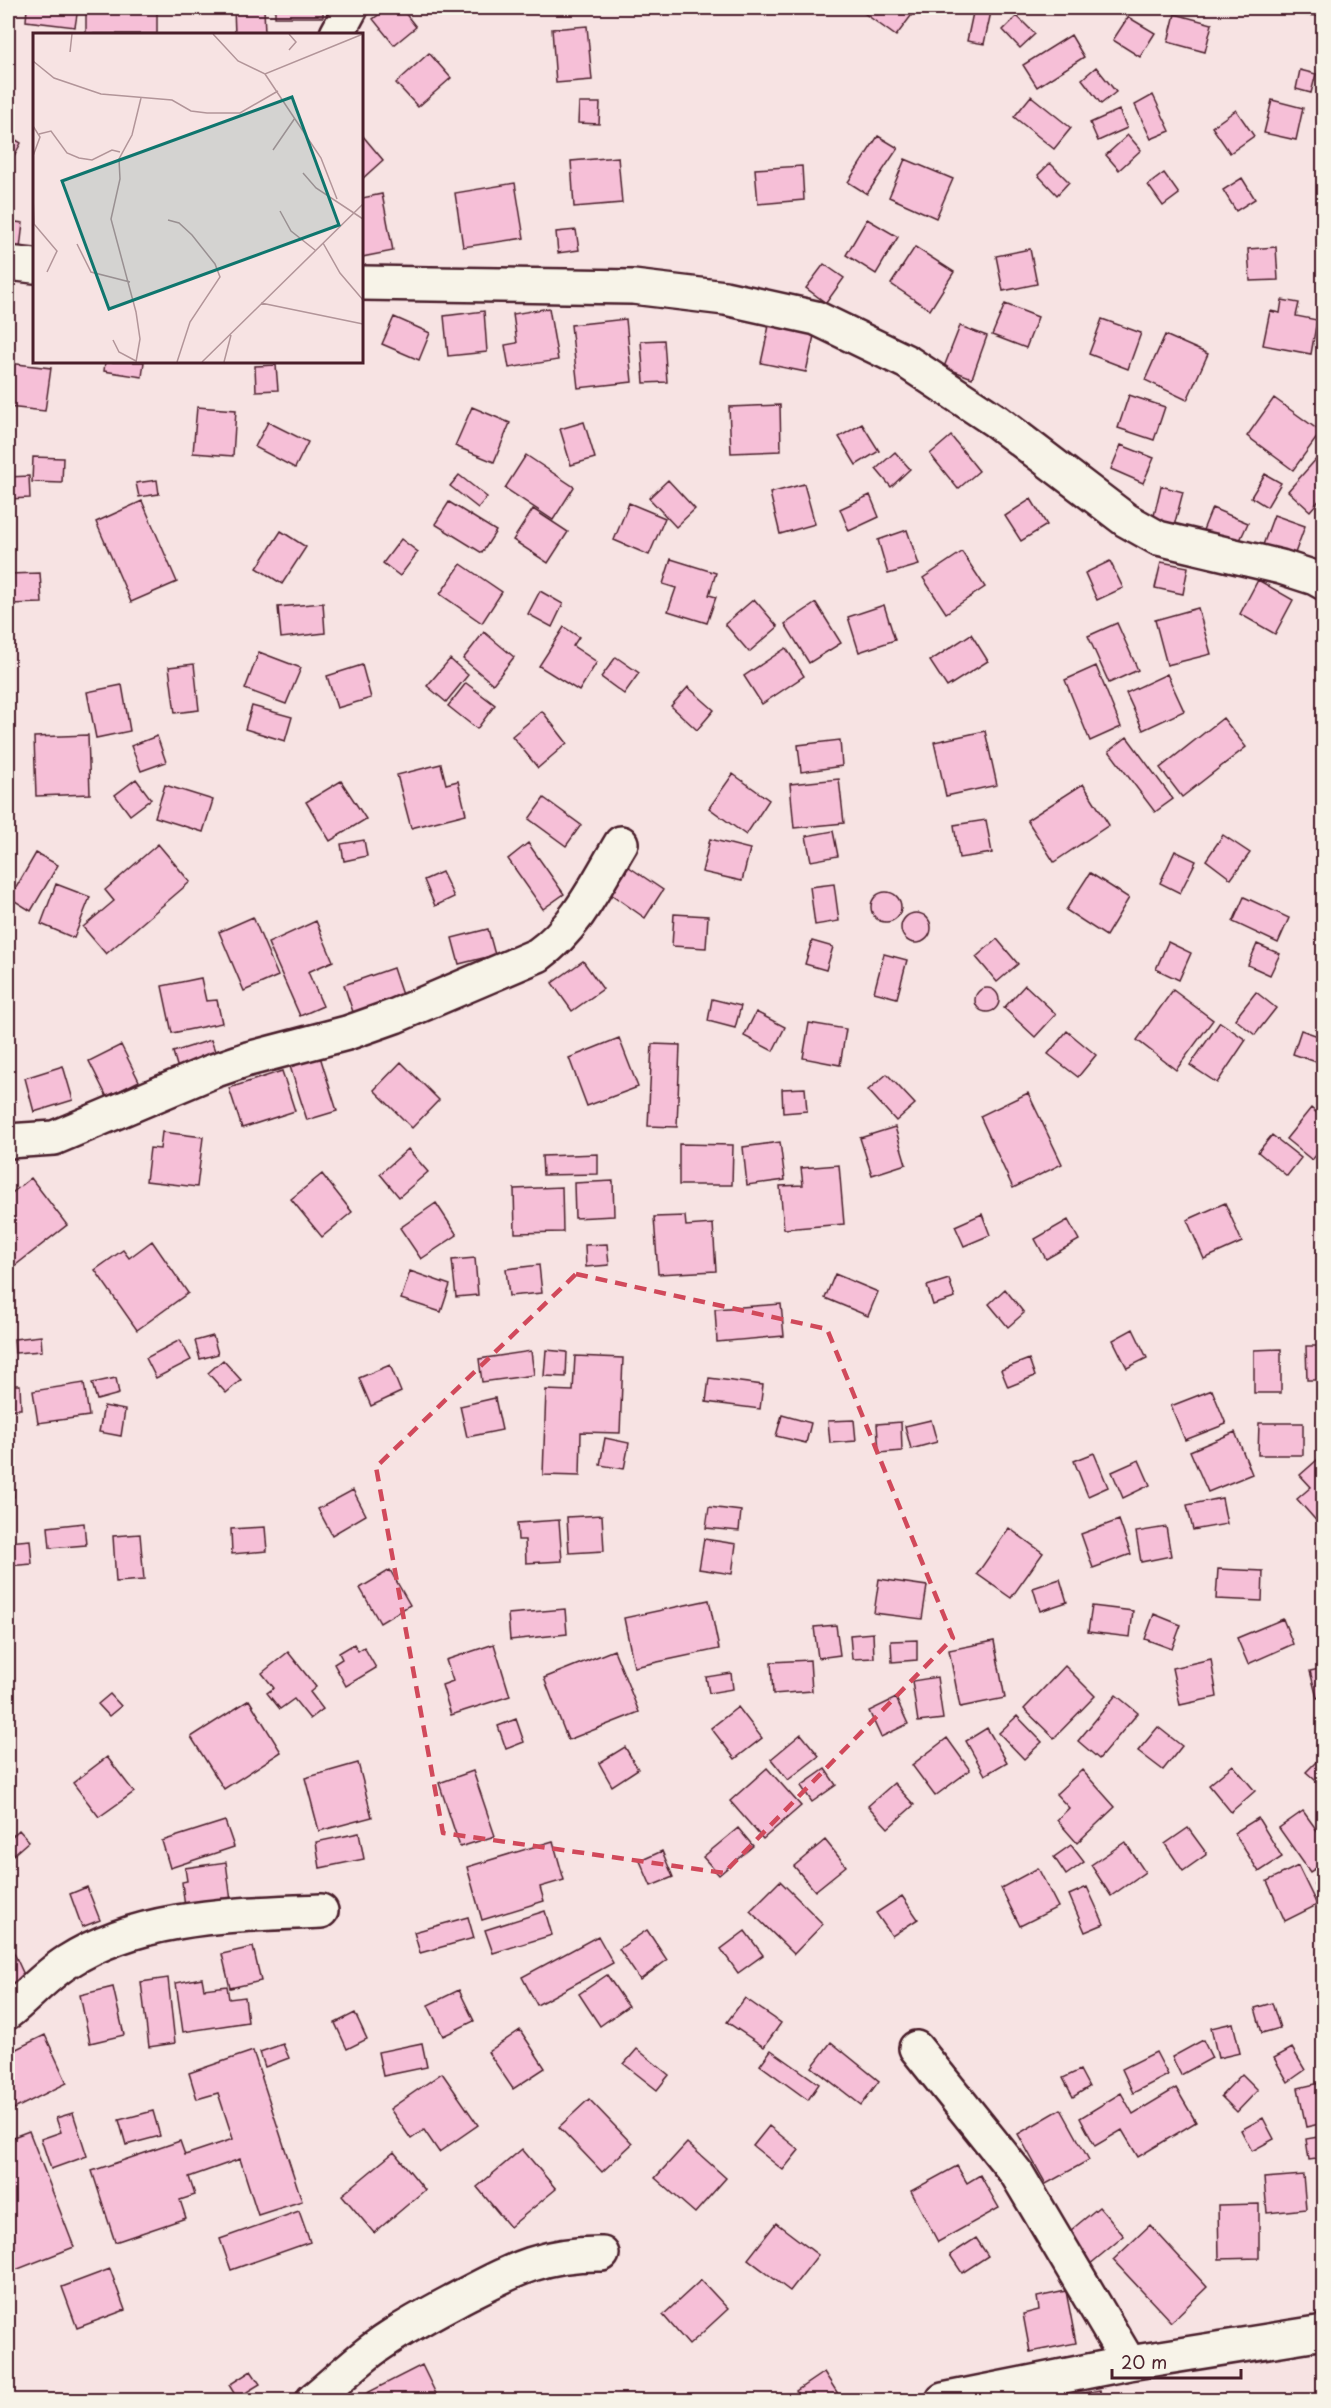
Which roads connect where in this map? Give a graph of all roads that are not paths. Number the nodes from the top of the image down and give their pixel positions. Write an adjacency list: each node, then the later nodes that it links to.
1 (351, 8): 2 (street)
2 (338, 33)
3 (8, 263): 4 (street)
4 (33, 266)
5 (363, 283): 6 (street)
6 (1323, 583)
7 (621, 843): 8 (street)
8 (8, 1141)
9 (321, 1911): 10 (street)
10 (8, 2012)
11 (916, 2048): 14 (street)
12 (602, 2254): 15 (street)
13 (1323, 2332): 14 (street)
14 (1129, 2363): 16 (street)
15 (313, 2400)
16 (943, 2400)

